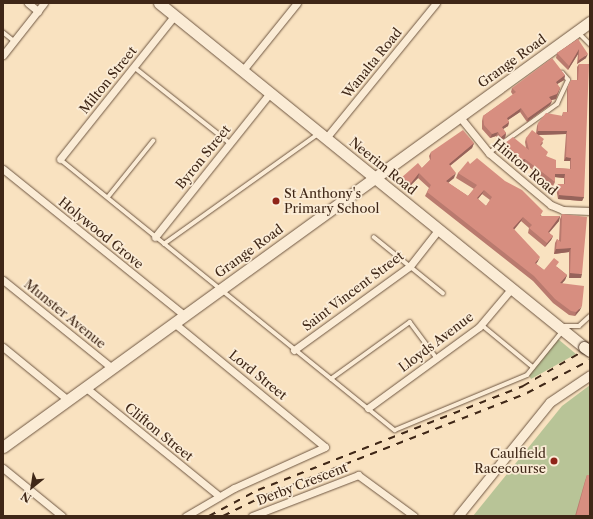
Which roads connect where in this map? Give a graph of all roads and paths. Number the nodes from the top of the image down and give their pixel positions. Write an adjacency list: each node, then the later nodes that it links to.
1 (28, 3): 6 (street)
2 (44, 3): 6 (street)
3 (159, 3): 7 (main road, Neerim Road)
4 (297, 3): 16 (street)
5 (436, 3): 19 (street, Wanalta Road)
6 (38, 11): 11 (street)
7 (174, 15): 14 (street, Milton Street); 16 (main road, Neerim Road)
8 (590, 22): 9 (main road, Grange Road)
9 (577, 30): 12 (lane); 18 (main road, Grange Road)
10 (3, 32): 11 (lane)
11 (14, 41): 13 (street)
12 (590, 44)
13 (3, 55)
14 (134, 67): 21 (lane); 23 (street, Milton Street)
15 (560, 69): 22 (lane)
16 (243, 70): 17 (main road, Neerim Road)
17 (270, 93): 19 (main road, Neerim Road); 21 (street, Byron Street)
18 (460, 116): 22 (street, Hinton Road); 25 (main road, Grange Road)
19 (323, 135): 25 (main road, Neerim Road); 31 (lane)
20 (153, 141): 26 (lane)
21 (230, 144): 29 (street, Byron Street)
22 (489, 153): 27 (street, Hinton Road)
23 (60, 159): 26 (lane)
24 (3, 169): 37 (street, Holywood Grove)
25 (375, 177): 28 (main road, Neerim Road); 35 (main road, Grange Road)
26 (108, 197): 29 (lane)
27 (590, 211)
28 (439, 229): 32 (street, Saint Vincent Street); 34 (main road, Neerim Road)
29 (156, 237): 31 (lane)
30 (374, 237): 32 (lane)
31 (164, 244): 35 (lane)
32 (410, 266): 36 (lane); 44 (street, Saint Vincent Street)
33 (3, 280): 47 (street, Munster Avenue)
34 (512, 288): 40 (street, Lloyds Avenue); 41 (main road, Neerim Road)
35 (219, 290): 37 (main road, Grange Road); 44 (lane)
36 (443, 293)
37 (184, 315): 39 (main road, Grange Road)
38 (590, 316): 41 (lane)
39 (174, 322): 47 (main road, Grange Road); 55 (street, Lord Street)
40 (482, 325): 45 (street, Lloyds Avenue); 46 (lane)
41 (559, 329): 43 (main road, Neerim Road); 46 (lane)
42 (3, 347): 51 (street)
43 (587, 349)
44 (294, 350): 49 (lane)
45 (436, 358): 49 (lane); 52 (street, Lloyds Avenue)
46 (534, 367): 52 (lane)
47 (112, 368): 50 (main road, Grange Road)
48 (590, 375): 60 (street)
49 (331, 379): 52 (lane)
50 (85, 387): 51 (main road, Grange Road); 55 (street, Clifton Street)
51 (68, 400): 53 (main road, Grange Road)
52 (368, 408)
53 (3, 447)
54 (3, 468): 56 (street)
55 (219, 496): 57 (street)
56 (62, 516)
57 (186, 516)
58 (252, 516): 59 (street, Derby Crescent)
59 (414, 516)
60 (458, 516)

